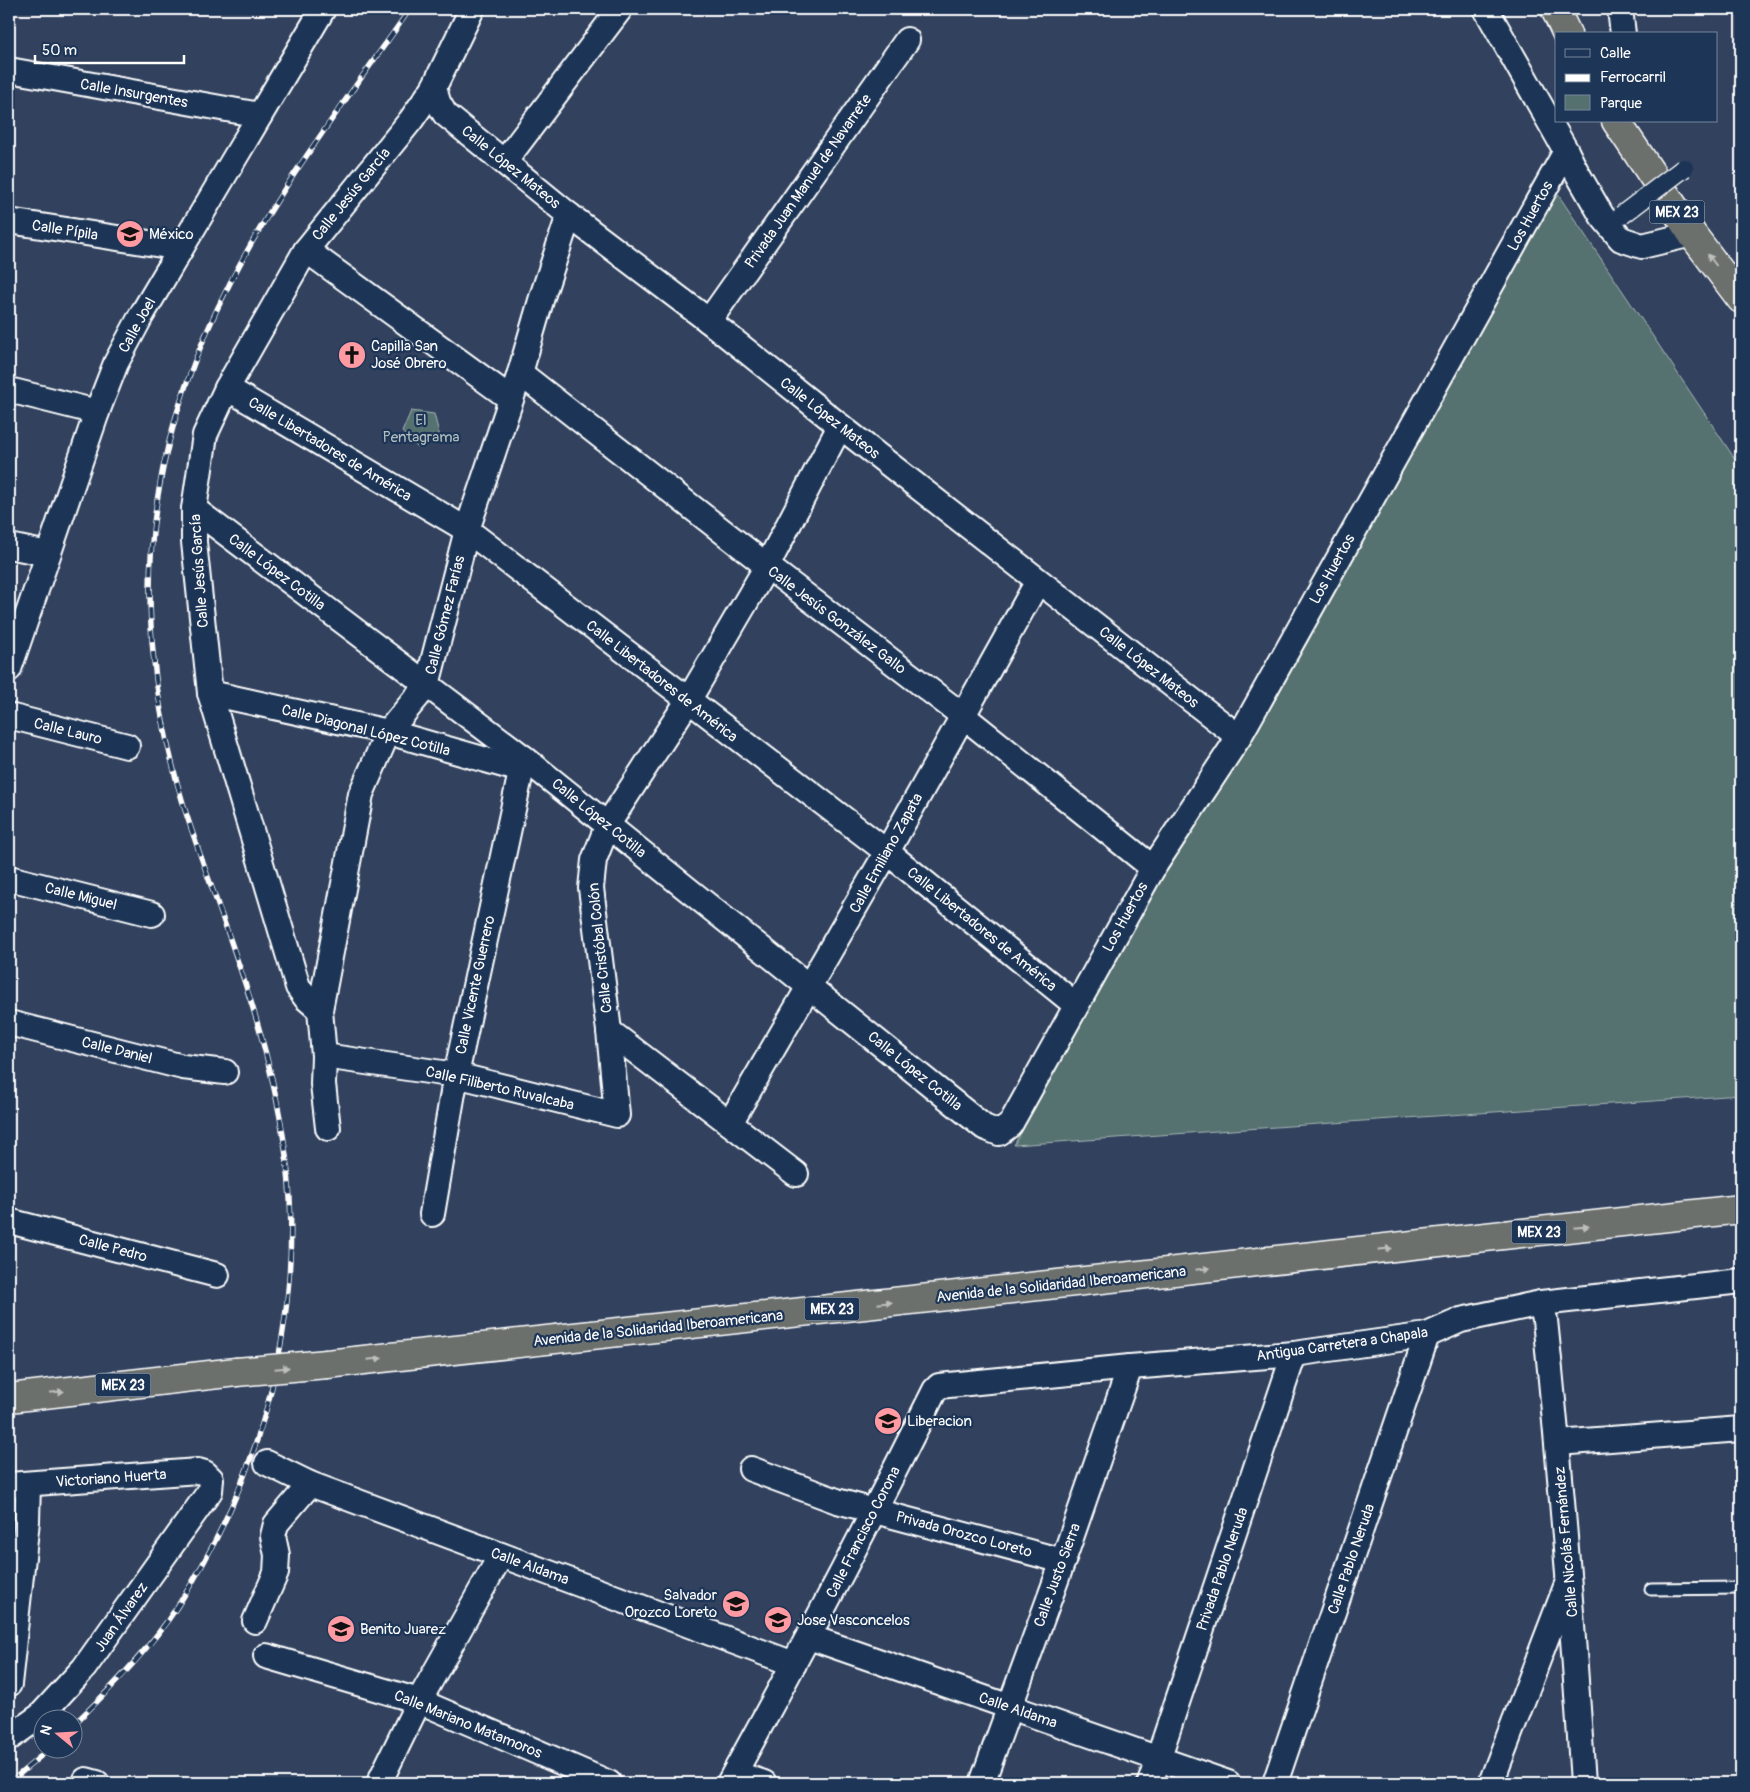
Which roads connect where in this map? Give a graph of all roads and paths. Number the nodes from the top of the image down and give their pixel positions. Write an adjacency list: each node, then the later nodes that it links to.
1 (323, 9): 12 (street, Calle Joel)
2 (472, 9): 11 (street, Calle Jesús García)
3 (620, 9): 15 (street)
4 (1486, 9): 14 (street)
5 (1555, 9): 7 (highway)
6 (1620, 9): 8 (street)
7 (1565, 32)
8 (1623, 32)
9 (907, 40): 24 (street, Privada Juan Manuel de Navarrete)
10 (9, 70): 12 (street, Calle Insurgentes)
11 (434, 87): 15 (street, Calle López Mateos); 22 (street, Calle Jesús García)
12 (260, 115): 21 (street, Calle Joel)
13 (1617, 122): 20 (highway, MEX 23)
14 (1566, 151): 20 (street); 44 (street, Los Huertos)
15 (505, 161): 17 (street, Calle López Mateos)
16 (1684, 168): 18 (street, bridge)
17 (569, 214): 24 (street, Calle López Mateos); 25 (street, Calle Gómez Farías)
18 (1622, 215)
19 (9, 221): 21 (street, Calle Pípila)
20 (1692, 234): 23 (highway, MEX 23, one-way to 20)
21 (181, 248): 29 (street, Calle Joel)
22 (306, 250): 26 (street, Calle Jesús García); 28 (street)
23 (1741, 299)
24 (709, 321): 30 (street, Calle López Mateos)
25 (520, 374): 28 (street, Calle Gómez Farías); 35 (street, Calle Jesús González Gallo)
26 (227, 388): 31 (street, Calle Jesús García); 32 (street, Calle Libertadores de América)
27 (9, 390): 29 (street)
28 (511, 399): 32 (street, Calle Gómez Farías)
29 (97, 412): 34 (street, Calle Joel)
30 (840, 426): 35 (street, Calle Cristóbal Colón); 36 (street, Calle López Mateos)
31 (194, 509): 38 (street, Calle López Cotilla); 39 (street, Calle Jesús García)
32 (467, 530): 38 (street, Calle Gómez Farías); 40 (street, Calle Libertadores de América)
33 (9, 546): 34 (street)
34 (48, 554): 37 (street, Calle Joel)
35 (767, 566): 40 (street, Calle Cristóbal Colón); 41 (street, Calle Jesús González Gallo)
36 (1038, 581): 41 (street, Calle Emiliano Zapata); 44 (street, Calle López Mateos)
37 (9, 669)
38 (427, 685): 43 (street, Calle Gómez Farías); 46 (street, Calle López Cotilla)
39 (210, 693): 43 (street, Calle Diagonal López Cotilla); 54 (street, Calle Jesús García)
40 (688, 701): 47 (street, Calle Cristóbal Colón); 48 (street, Calle Libertadores de América)
41 (962, 715): 48 (street, Calle Emiliano Zapata); 49 (street, Calle Jesús González Gallo)
42 (9, 716): 45 (street, Calle Lauro)
43 (388, 732): 46 (street, Calle Diagonal López Cotilla); 54 (street, Calle Gómez Farías)
44 (1239, 737): 49 (street, Los Huertos)
45 (127, 746)
46 (522, 764): 47 (street, Calle López Cotilla); 59 (street, Calle Vicente Guerrero)
47 (608, 824): 52 (street, Calle López Cotilla); 56 (street, Calle Cristóbal Colón)
48 (887, 852): 52 (street, Calle Emiliano Zapata); 53 (street, Calle Libertadores de América)
49 (1152, 868): 53 (street, Los Huertos)
50 (9, 878): 51 (street, Calle Miguel)
51 (152, 914)
52 (809, 987): 61 (street, Calle Emiliano Zapata); 63 (street, Calle López Cotilla)
53 (1076, 1005): 63 (street, Los Huertos)
54 (320, 1010): 57 (street, Calle Gómez Farías)
55 (9, 1023): 58 (street, Calle Daniel)
56 (609, 1031): 60 (street, Calle Cristóbal Colón); 61 (street)
57 (324, 1056): 59 (street, Calle Filiberto Ruvalcaba); 62 (street, Calle Gómez Farías)
58 (225, 1072)
59 (456, 1074): 60 (street, Calle Filiberto Ruvalcaba); 66 (street, Calle Vicente Guerrero)
60 (617, 1115)
61 (730, 1123): 64 (street)
62 (328, 1128)
63 (999, 1133)
64 (796, 1174)
65 (1741, 1209): 75 (highway, Avenida de la Solidaridad Iberoamericana / MEX 23, one-way to 65, bridge)
66 (432, 1214)
67 (9, 1221): 68 (street, Calle Pedro)
68 (217, 1275)
69 (1741, 1281): 70 (street, Antigua Carretera a Chapala)
70 (1541, 1303): 71 (street, Antigua Carretera a Chapala); 77 (street, Calle Nicolás Fernández)
71 (1427, 1335): 72 (street, Antigua Carretera a Chapala); 106 (street, Calle Pablo Neruda)
72 (1294, 1354): 73 (street, Antigua Carretera a Chapala); 98 (street, Privada Pablo Neruda)
73 (1130, 1367): 74 (street, Antigua Carretera a Chapala); 86 (street, Calle Justo Sierra)
74 (939, 1386): 83 (street, Calle Francisco Corona)
75 (9, 1398)
76 (1741, 1429): 77 (street)
77 (1558, 1443): 87 (street, Calle Nicolás Fernández)
78 (267, 1463): 82 (street, Calle Aldama)
79 (751, 1469): 83 (street, Privada Orozco Loreto)
80 (211, 1479): 81 (street, Victoriano Huerta); 97 (street, Juan Álvarez)
81 (18, 1484): 84 (street)
82 (310, 1484): 85 (street, Calle Aldama); 90 (street)
83 (875, 1510): 86 (street, Privada Orozco Loreto); 91 (street, Calle Francisco Corona)
84 (18, 1524): 94 (street)
85 (501, 1555): 93 (street, Calle Aldama); 95 (street)
86 (1063, 1561): 96 (street, Calle Justo Sierra)
87 (1570, 1577): 107 (street); 108 (street, Calle Nicolás Fernández)
88 (1741, 1588): 89 (lane)
89 (1652, 1589)
90 (255, 1621)
91 (809, 1637): 93 (street, Calle Francisco Corona); 96 (street, Calle Aldama)
92 (266, 1656): 95 (street, Calle Mariano Matamoros)
93 (794, 1664): 99 (street, Calle Francisco Corona)
94 (9, 1684)
95 (419, 1701): 100 (street); 101 (street, Calle Mariano Matamoros)
96 (1009, 1707): 98 (street, Calle Aldama); 103 (street, Calle Justo Sierra)
97 (9, 1738)
98 (1158, 1759): 104 (street, Privada Pablo Neruda); 105 (street, Calle Aldama)
99 (732, 1778): 102 (street)
100 (379, 1783)
101 (609, 1783)
102 (764, 1783)
103 (982, 1783)
104 (1150, 1783)
105 (1228, 1783)
106 (1275, 1783)
107 (1491, 1783)
108 (1583, 1783)

